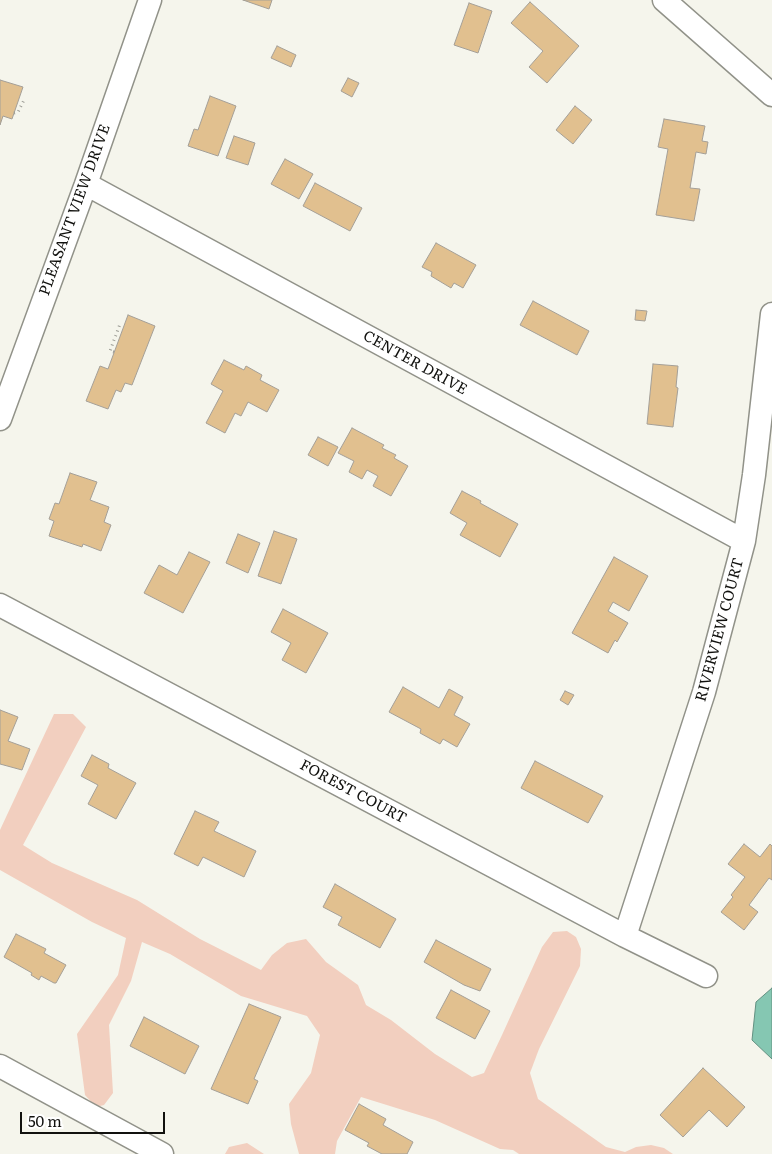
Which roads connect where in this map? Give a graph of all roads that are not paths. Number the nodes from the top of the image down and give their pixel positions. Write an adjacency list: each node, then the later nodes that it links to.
1 (150, 0): 4 (street, PLEASANT VIEW DRIVE)
2 (664, 0): 3 (street)
3 (772, 95)
4 (86, 184): 6 (street, PLEASANT VIEW DRIVE); 7 (street, CENTER DRIVE)
5 (772, 314): 7 (street, RIVERVIEW COURT)
6 (0, 419)
7 (744, 541): 9 (street, RIVERVIEW COURT)
8 (0, 605): 9 (street, FOREST COURT)
9 (625, 936): 10 (street, FOREST COURT)
10 (706, 976)
11 (0, 1066): 12 (street)
12 (162, 1154)

